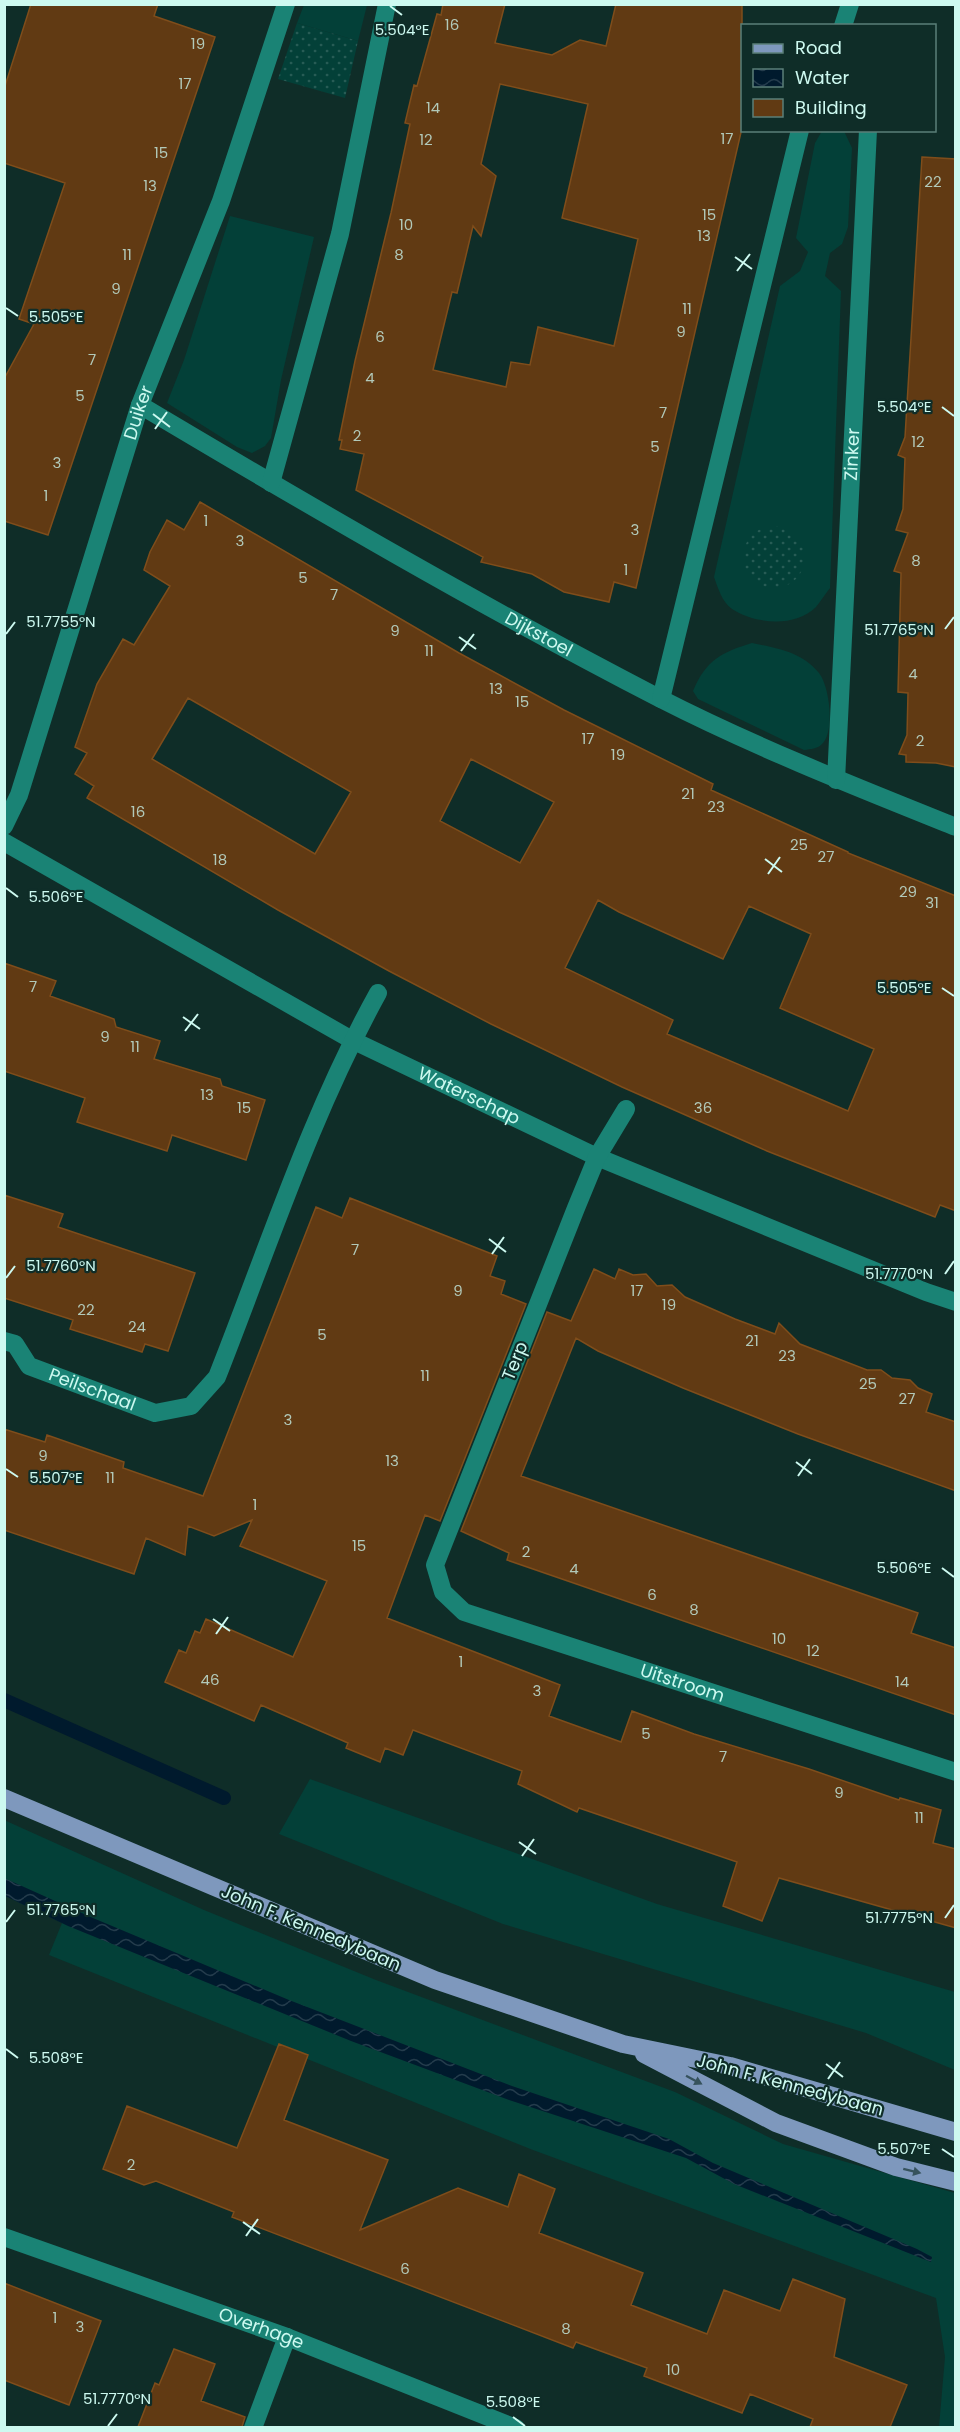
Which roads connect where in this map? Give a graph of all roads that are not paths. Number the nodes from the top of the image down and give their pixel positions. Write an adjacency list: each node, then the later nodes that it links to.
1 (286, 4): 5 (street, Duiker)
2 (387, 4): 6 (street)
3 (800, 132): 7 (street)
4 (868, 132): 8 (street, Zinker)
5 (140, 405): 6 (street, Dijkstoel); 9 (street, Duiker)
6 (271, 483): 7 (street, Dijkstoel)
7 (661, 699): 8 (street, Dijkstoel)
8 (836, 780): 10 (street, Dijkstoel)
9 (4, 826)
10 (956, 827)
11 (4, 842): 13 (street, Waterschap)
12 (378, 993): 13 (street)
13 (352, 1040): 15 (street, Waterschap); 17 (street, Peilschaal)
14 (626, 1109): 15 (street, Terp)
15 (597, 1157): 16 (street, Waterschap); 18 (street, Terp)
16 (956, 1302)
17 (4, 1341)
18 (435, 1565): 19 (street, Uitstroom)
19 (956, 1772)
20 (4, 1798): 21 (main road, John F. Kennedybaan)
21 (623, 2044): 22 (main road, John F. Kennedybaan); 23 (main road, John F. Kennedybaan, one-way to 23)
22 (956, 2132)
23 (956, 2182)
24 (4, 2236): 25 (street, Overhage)
25 (286, 2337): 26 (street); 27 (street, Overhage)
26 (253, 2427)
27 (516, 2427)

